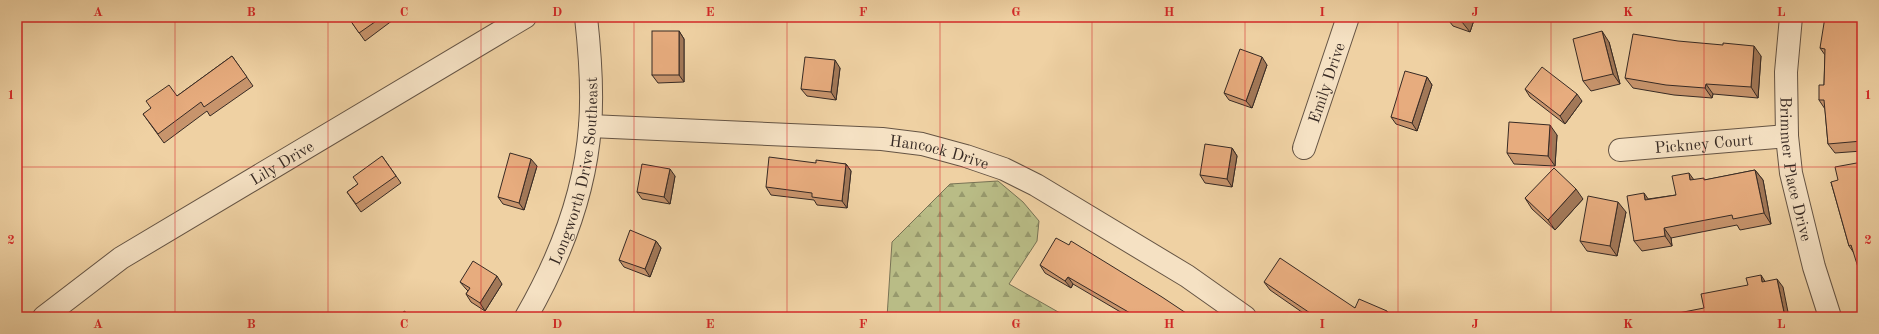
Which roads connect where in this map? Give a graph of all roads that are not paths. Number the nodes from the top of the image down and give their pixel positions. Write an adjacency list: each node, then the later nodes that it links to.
1 (525, 17): 9 (street, Lily Drive)
2 (586, 17): 5 (street, Longworth Drive Southeast)
3 (1348, 17): 7 (street, Emily Drive)
4 (1791, 17): 6 (street, Brimmer Place Drive)
5 (590, 126): 10 (street, Longworth Drive Southeast); 11 (street, Hancock Drive)
6 (1787, 136): 8 (street, Pickney Court); 12 (street, Brimmer Place Drive)
7 (1304, 148)
8 (1620, 150)
9 (44, 317)
10 (526, 317)
11 (1245, 317)
12 (1830, 317)

